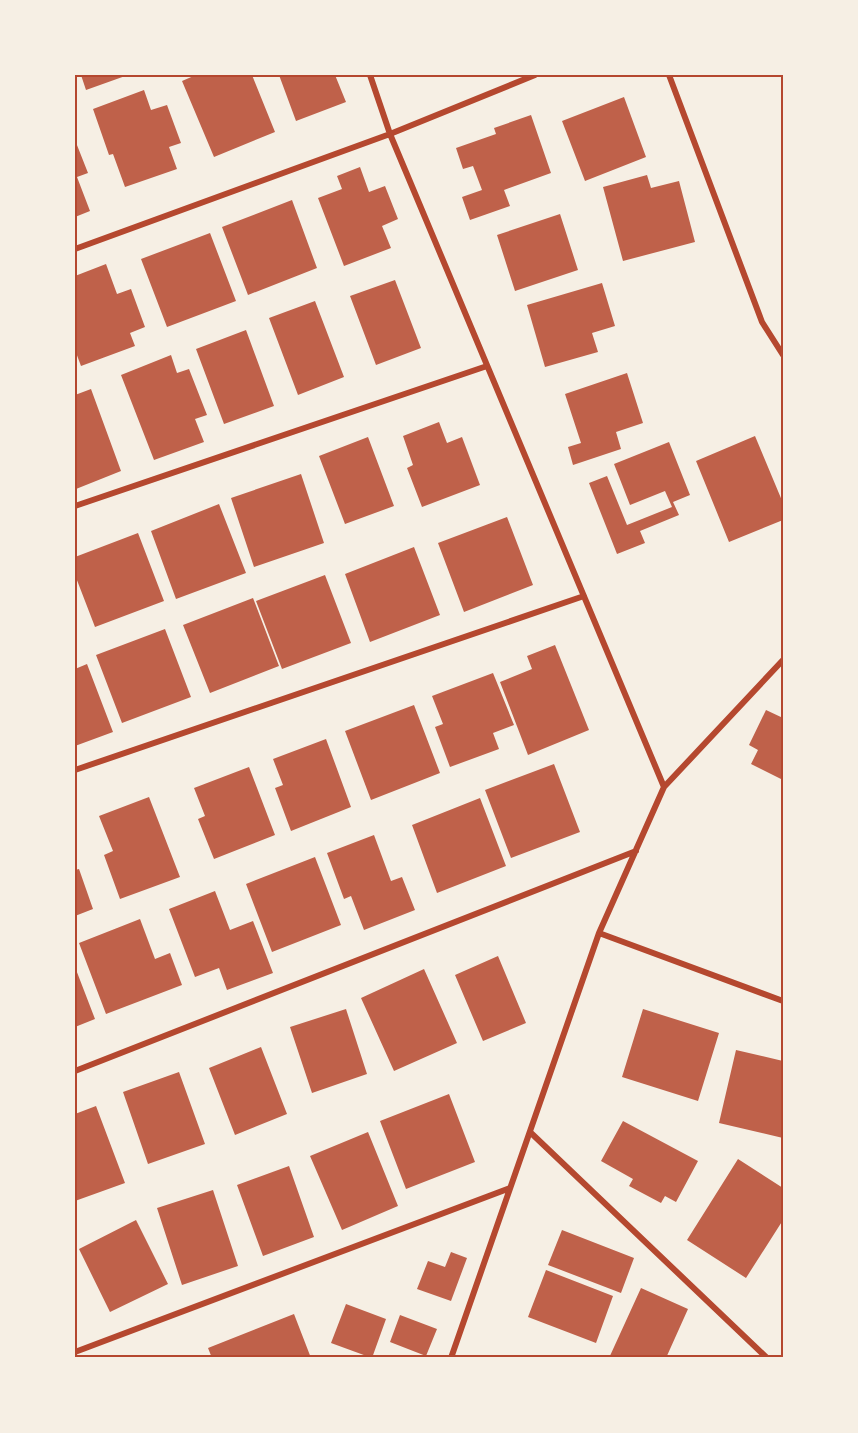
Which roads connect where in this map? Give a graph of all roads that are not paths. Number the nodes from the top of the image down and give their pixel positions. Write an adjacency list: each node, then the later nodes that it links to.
1 (370, 75): 4 (street)
2 (535, 75): 4 (street)
3 (669, 75): 6 (street)
4 (390, 134): 5 (street); 7 (street)
5 (75, 249)
6 (783, 355)
7 (487, 366): 8 (street); 9 (street)
8 (75, 506)
9 (584, 596): 11 (street); 12 (street)
10 (783, 660): 12 (street)
11 (75, 770)
12 (664, 787): 13 (street)
13 (636, 851): 14 (street); 16 (street)
14 (599, 933): 15 (street); 17 (street)
15 (783, 1001)
16 (75, 1071)
17 (530, 1132): 18 (street); 21 (street)
18 (510, 1188): 19 (street); 20 (street)
19 (75, 1352)
20 (451, 1358)
21 (767, 1358)

